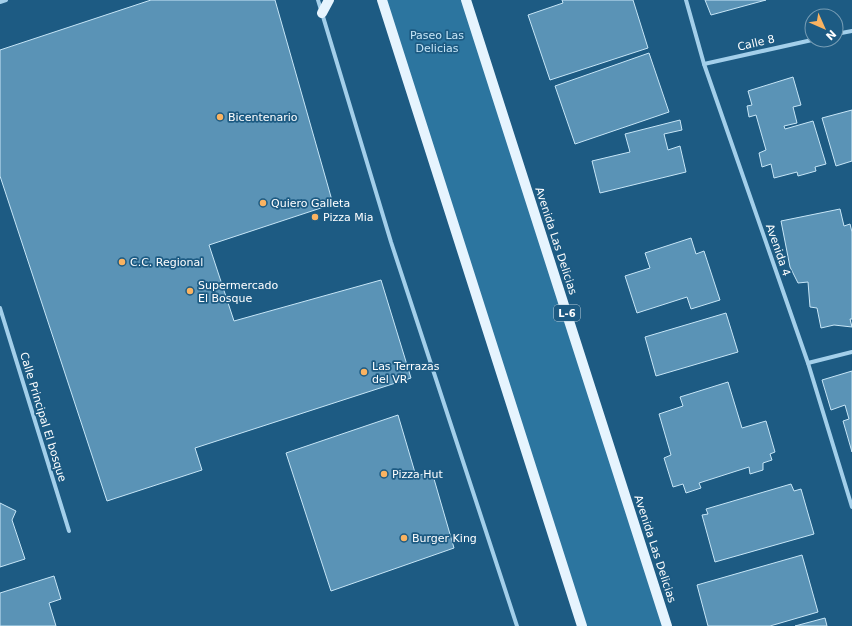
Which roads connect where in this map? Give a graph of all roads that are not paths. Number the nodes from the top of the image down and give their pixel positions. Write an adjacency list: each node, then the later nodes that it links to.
1 (6, 0): 7 (street)
2 (318, 0): 8 (street)
3 (330, 0): 8 (main road)
4 (382, 0): 17 (main road)
5 (466, 0): 18 (main road, Avenida Las Delicias / L-6)
6 (686, 0): 10 (street, Avenida 4)
7 (0, 2)
8 (322, 13): 16 (street)
9 (804, 42): 10 (street, Calle 8)
10 (704, 64): 13 (street, Avenida 4)
11 (0, 308): 15 (street, Calle Principal El bosque)
12 (852, 352): 13 (street)
13 (808, 363): 14 (street, Avenida 4)
14 (852, 507)
15 (69, 531)
16 (517, 626)
17 (582, 626)
18 (667, 626)

